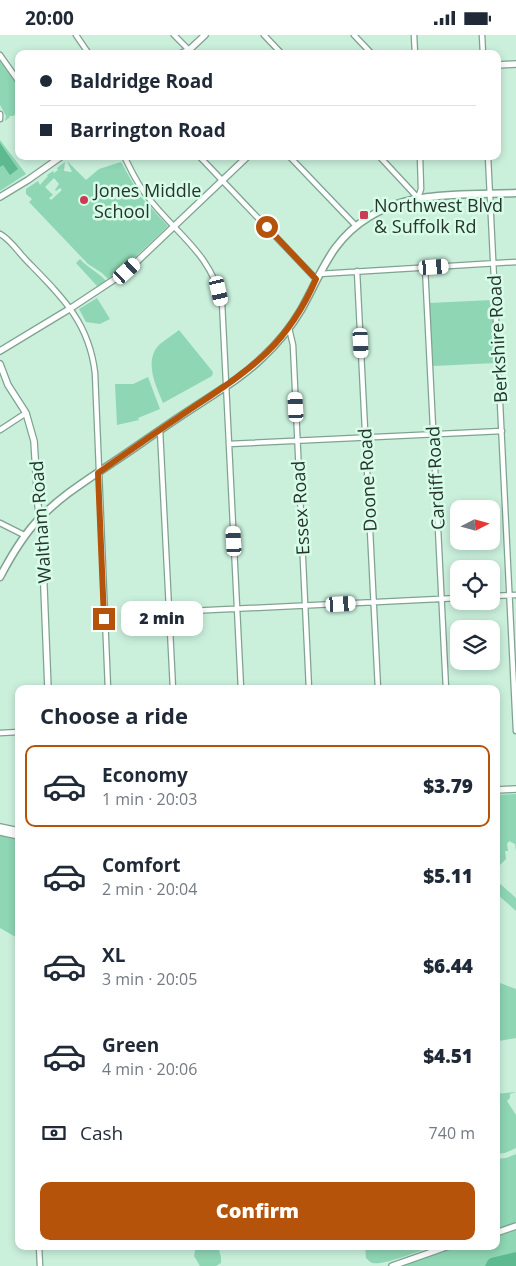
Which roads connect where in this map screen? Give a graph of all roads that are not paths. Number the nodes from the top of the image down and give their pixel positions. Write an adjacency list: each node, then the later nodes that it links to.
1 (76, 35): 8 (street)
2 (174, 35): 9 (street)
3 (206, 35): 10 (street)
4 (264, 35): 11 (street)
5 (354, 35): 12 (street)
6 (414, 35): 13 (street)
7 (482, 35): 14 (street)
8 (87, 50)
9 (189, 50)
10 (193, 50)
11 (278, 50)
12 (368, 50)
13 (414, 50)
14 (483, 50)
15 (0, 55): 18 (street)
16 (516, 64): 17 (street)
17 (501, 65)
18 (15, 76)
19 (0, 114): 20 (street)
20 (0, 119)
21 (56, 160): 32 (street)
22 (126, 160): 34 (street)
23 (203, 160): 29 (street)
24 (244, 160): 29 (street)
25 (293, 160): 35 (street)
26 (383, 160): 33 (street)
27 (420, 160): 33 (street)
28 (488, 160): 31 (street, Berkshire Road)
29 (222, 181): 34 (street); 41 (street)
30 (516, 193): 31 (main road)
31 (490, 194): 33 (main road); 38 (street, Berkshire Road)
32 (0, 197)
33 (418, 198): 35 (main road)
34 (175, 226): 42 (street); 46 (street)
35 (356, 226): 41 (main road)
36 (0, 234): 42 (street)
37 (516, 262): 38 (street)
38 (493, 263): 39 (street); 50 (street, Berkshire Road)
39 (425, 267): 40 (street); 51 (street, Cardiff Road)
40 (357, 271): 41 (street); 52 (street, Doone Road)
41 (317, 277): 43 (main road)
42 (71, 308): 44 (street); 55 (street)
43 (289, 328): 46 (main road); 53 (street, Essex Road)
44 (0, 351)
45 (0, 364): 47 (street, Waltham Road)
46 (226, 385): 49 (main road); 54 (street)
47 (26, 413): 48 (street); 56 (street, Waltham Road)
48 (0, 430)
49 (160, 430): 55 (main road); 68 (street)
50 (502, 431): 51 (street); 60 (street, Berkshire Road)
51 (433, 434): 52 (street); 63 (street, Cardiff Road)
52 (365, 437): 53 (street); 65 (street, Doone Road)
53 (297, 440): 54 (street); 66 (street, Essex Road)
54 (230, 444): 67 (street)
55 (98, 473): 56 (main road); 70 (street)
56 (39, 518): 58 (main road); 69 (street, Waltham Road)
57 (0, 523): 58 (street)
58 (24, 535): 59 (main road)
59 (0, 577)
60 (509, 595): 61 (street); 62 (street); 76 (street, Berkshire Road)
61 (516, 595)
62 (500, 596)
63 (441, 598): 64 (street); 65 (street); 75 (street, Cardiff Road)
64 (450, 598)
65 (373, 602): 66 (street); 74 (street, Doone Road)
66 (305, 605): 67 (street); 73 (street, Essex Road)
67 (237, 608): 68 (street); 72 (street)
68 (169, 612): 71 (street)
69 (48, 685)
70 (108, 685)
71 (173, 685)
72 (241, 685)
73 (309, 685)
74 (378, 685)
75 (446, 685)
76 (516, 731)
77 (15, 732): 78 (street)
78 (0, 733)
79 (516, 789): 80 (street)
80 (500, 790)
81 (0, 827): 82 (street)
82 (15, 830)
83 (0, 832): 84 (street)
84 (15, 835)
85 (516, 1226): 86 (street)
86 (500, 1232)
87 (39, 1250): 89 (street)
88 (438, 1250): 90 (street)
89 (40, 1266)
90 (392, 1266)

